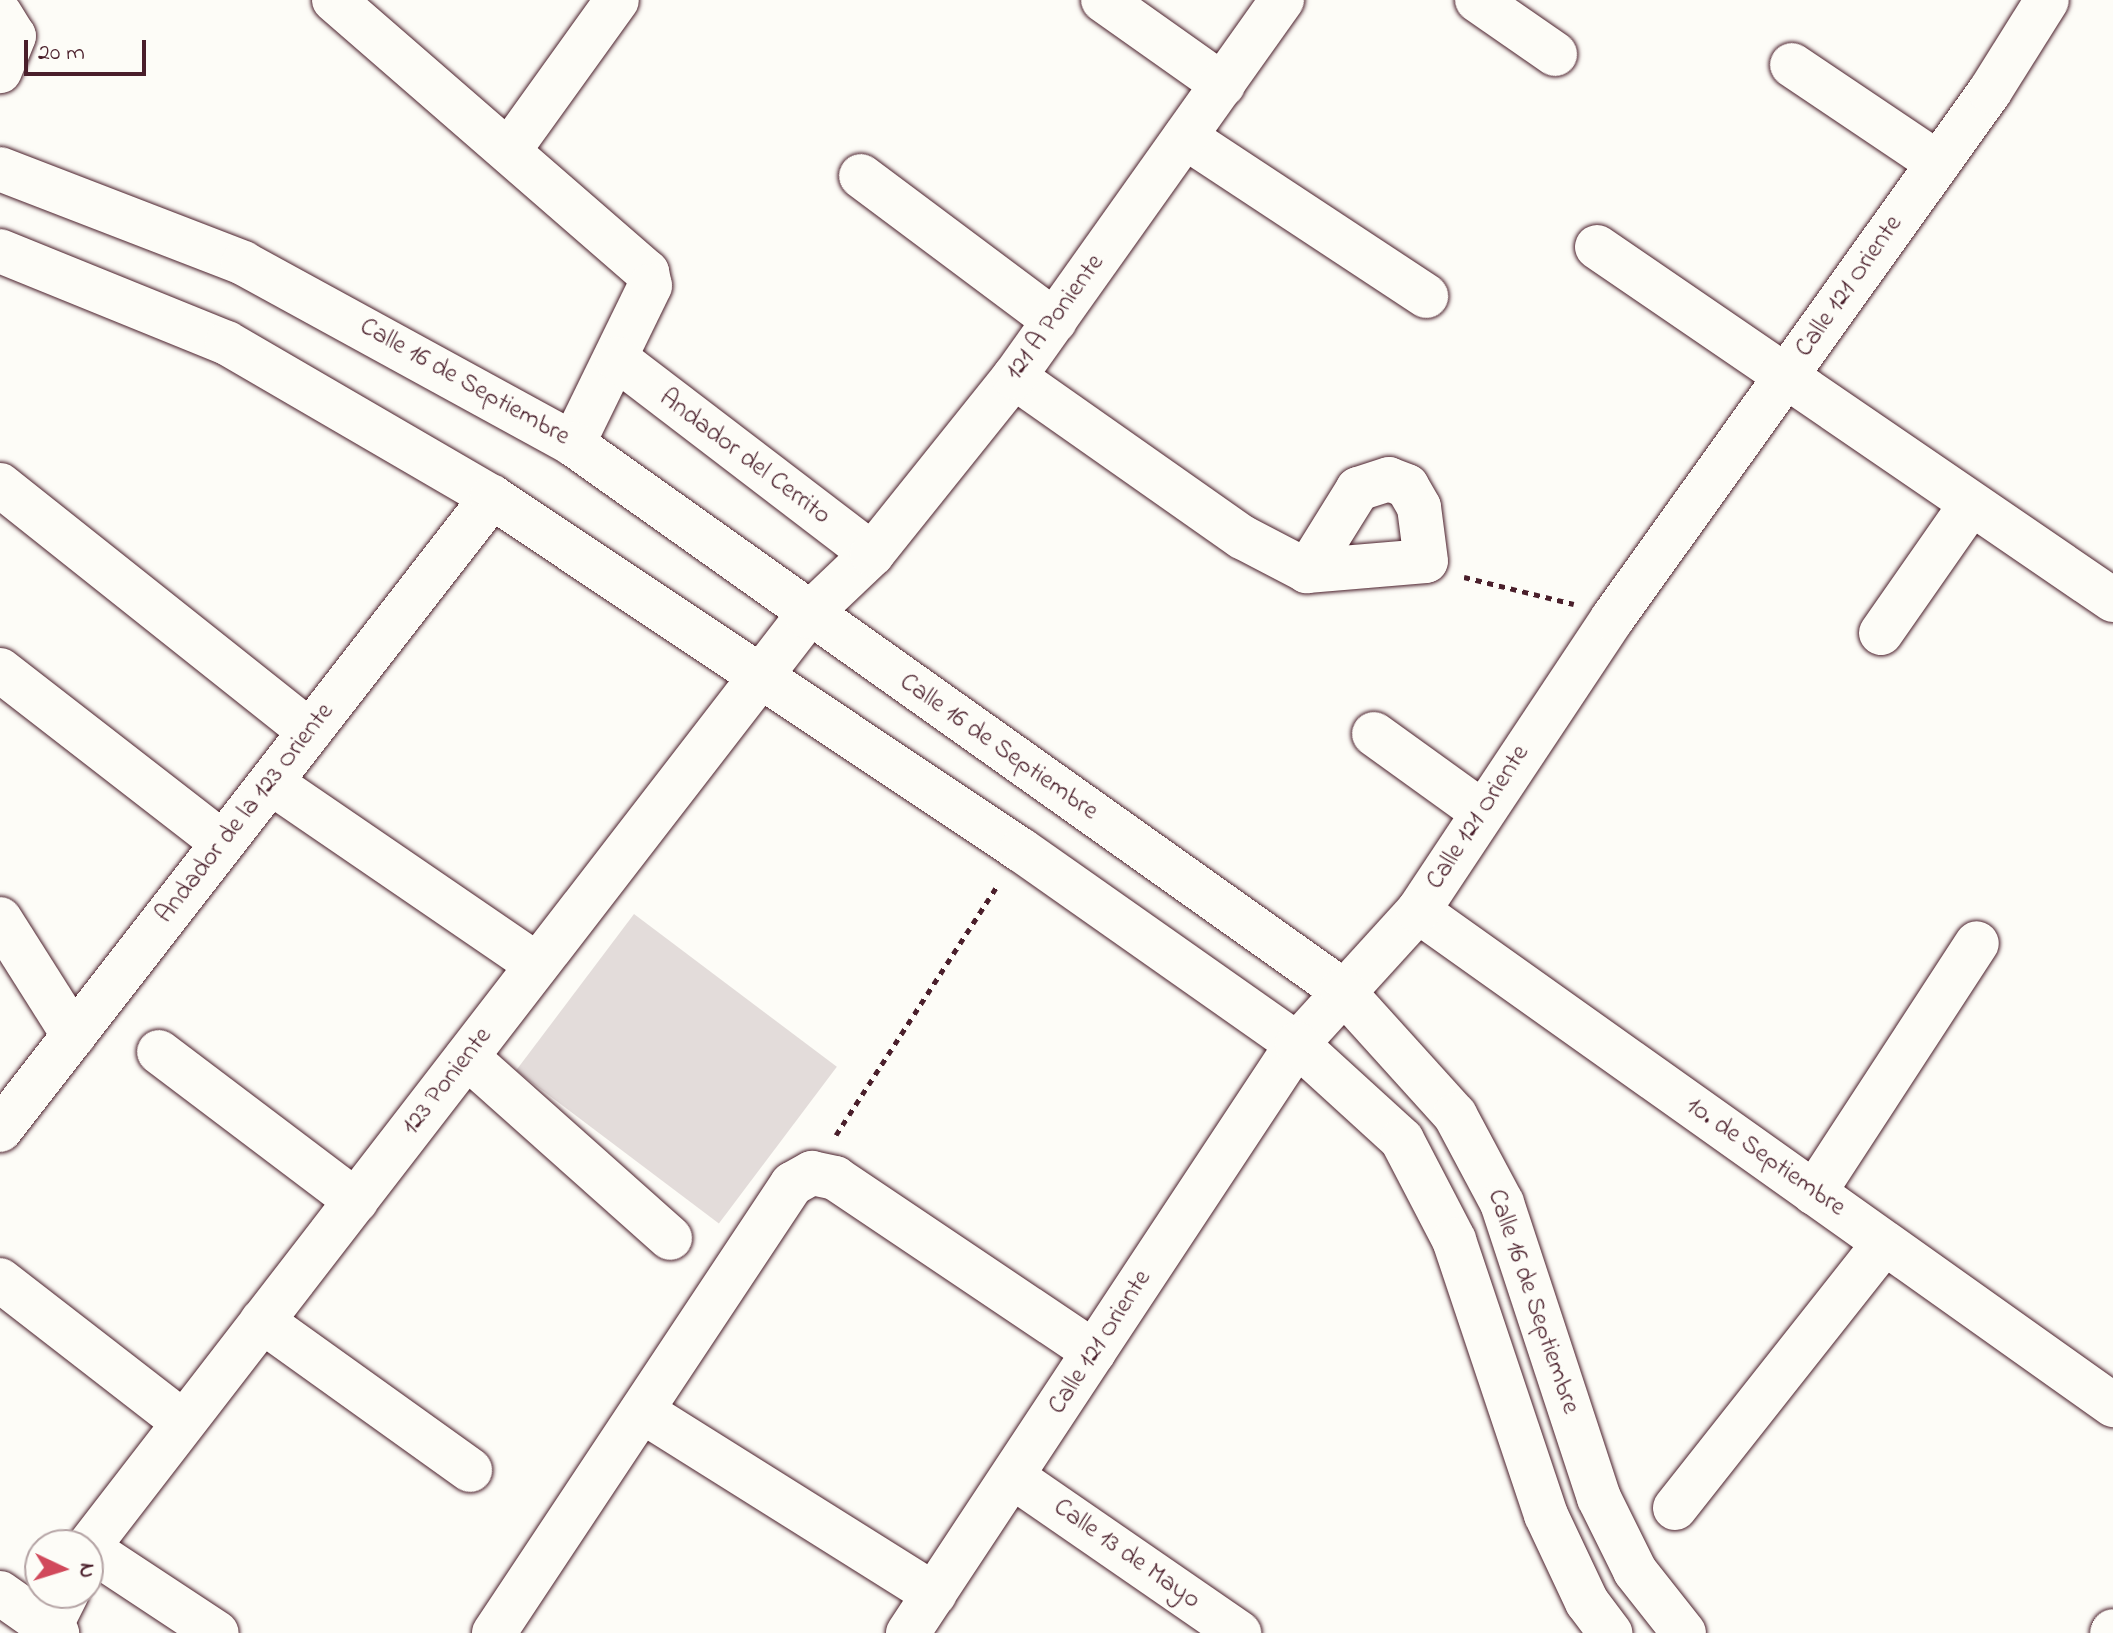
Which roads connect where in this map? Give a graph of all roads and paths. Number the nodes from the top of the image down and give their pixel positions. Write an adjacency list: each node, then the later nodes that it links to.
1 (334, 0): 13 (street)
2 (617, 0): 13 (street)
3 (1103, 0): 11 (street)
4 (1282, 0): 11 (street, 121 A Poniente)
5 (1477, 0): 8 (street)
6 (2047, 0): 14 (street, Calle 121 Oriente)
7 (0, 14): 10 (street)
8 (1555, 54)
9 (1792, 65): 14 (street)
10 (0, 71)
11 (1223, 85): 12 (street, 121 A Poniente)
12 (1185, 137): 19 (street); 20 (street, 121 A Poniente)
13 (510, 149): 21 (street)
14 (1938, 163): 23 (street, Calle 121 Oriente)
15 (0, 169): 24 (street, Calle 16 de Septiembre)
16 (861, 176): 20 (street)
17 (1597, 247): 23 (street)
18 (0, 251): 26 (street, Calle 16 de Septiembre)
19 (1426, 296)
20 (1055, 321): 22 (street, 121 A Poniente)
21 (617, 359): 24 (street); 28 (street, Andador del Cerrito)
22 (1014, 377): 28 (street, 121 A Poniente); 30 (street)
23 (1786, 378): 27 (street); 33 (street, Calle 121 Oriente)
24 (573, 444): 32 (street, Calle 16 de Septiembre)
25 (0, 485): 37 (street)
26 (492, 497): 36 (street, Calle 16 de Septiembre); 37 (street, Andador de la 123 Oriente)
27 (1971, 504): 31 (street); 34 (street)
28 (872, 554): 32 (street, 121 A Poniente)
29 (1426, 561): 30 (street); 30 (street); 33 (path)
30 (1307, 571)
31 (2113, 600)
32 (807, 616): 36 (street, 123 Poniente); 47 (street, Calle 16 de Septiembre)
33 (1612, 619): 40 (street, Calle 121 Oriente)
34 (1881, 633)
35 (0, 670): 41 (street)
36 (763, 679): 42 (street, Calle 16 de Septiembre); 46 (street, 123 Poniente)
37 (310, 732): 39 (street, Andador de la 123 Oriente)
38 (1374, 734): 40 (street)
39 (273, 784): 41 (street, Andador de la 123 Oriente); 46 (street)
40 (1482, 812): 43 (street, Calle 121 Oriente)
41 (223, 843): 48 (street, Andador de la 123 Oriente)
42 (1021, 850): 49 (street, Calle 16 de Septiembre); 53 (path)
43 (1418, 911): 47 (street, Calle 121 Oriente); 54 (street, 1o. de Septiembre)
44 (0, 919): 48 (street)
45 (1977, 943): 54 (street)
46 (537, 965): 51 (street, 123 Poniente)
47 (1342, 990): 49 (street, Calle 121 Oriente); 77 (street, Calle 16 de Septiembre)
48 (74, 1036): 52 (street, Andador de la 123 Oriente)
49 (1297, 1044): 60 (street, Calle 121 Oriente); 76 (street, Calle 16 de Septiembre)
50 (159, 1052): 55 (street)
51 (467, 1057): 55 (street, 123 Poniente); 56 (street)
52 (0, 1130)
53 (812, 1173): 60 (street); 62 (street)
54 (1814, 1193): 57 (street, 1o. de Septiembre)
55 (356, 1201): 59 (street, 123 Poniente)
56 (670, 1238)
57 (1884, 1243): 61 (street, 1o. de Septiembre); 66 (street)
58 (0, 1280): 63 (street)
59 (262, 1321): 63 (street, 123 Poniente); 64 (street)
60 (1094, 1352): 65 (street, Calle 121 Oriente)
61 (2113, 1405)
62 (642, 1411): 70 (street); 73 (street)
63 (183, 1422): 67 (street, 123 Poniente)
64 (470, 1470)
65 (1013, 1477): 70 (street, Calle 121 Oriente); 75 (street, Calle 13 de Mayo)
66 (1675, 1508)
67 (102, 1529)
68 (104, 1559): 72 (street)
69 (0, 1593): 71 (street)
70 (934, 1594): 74 (street, Calle 121 Oriente)
71 (55, 1622)
72 (217, 1633)
73 (494, 1633)
74 (908, 1633)
75 (1239, 1633)
76 (1610, 1633)
77 (1684, 1633)

